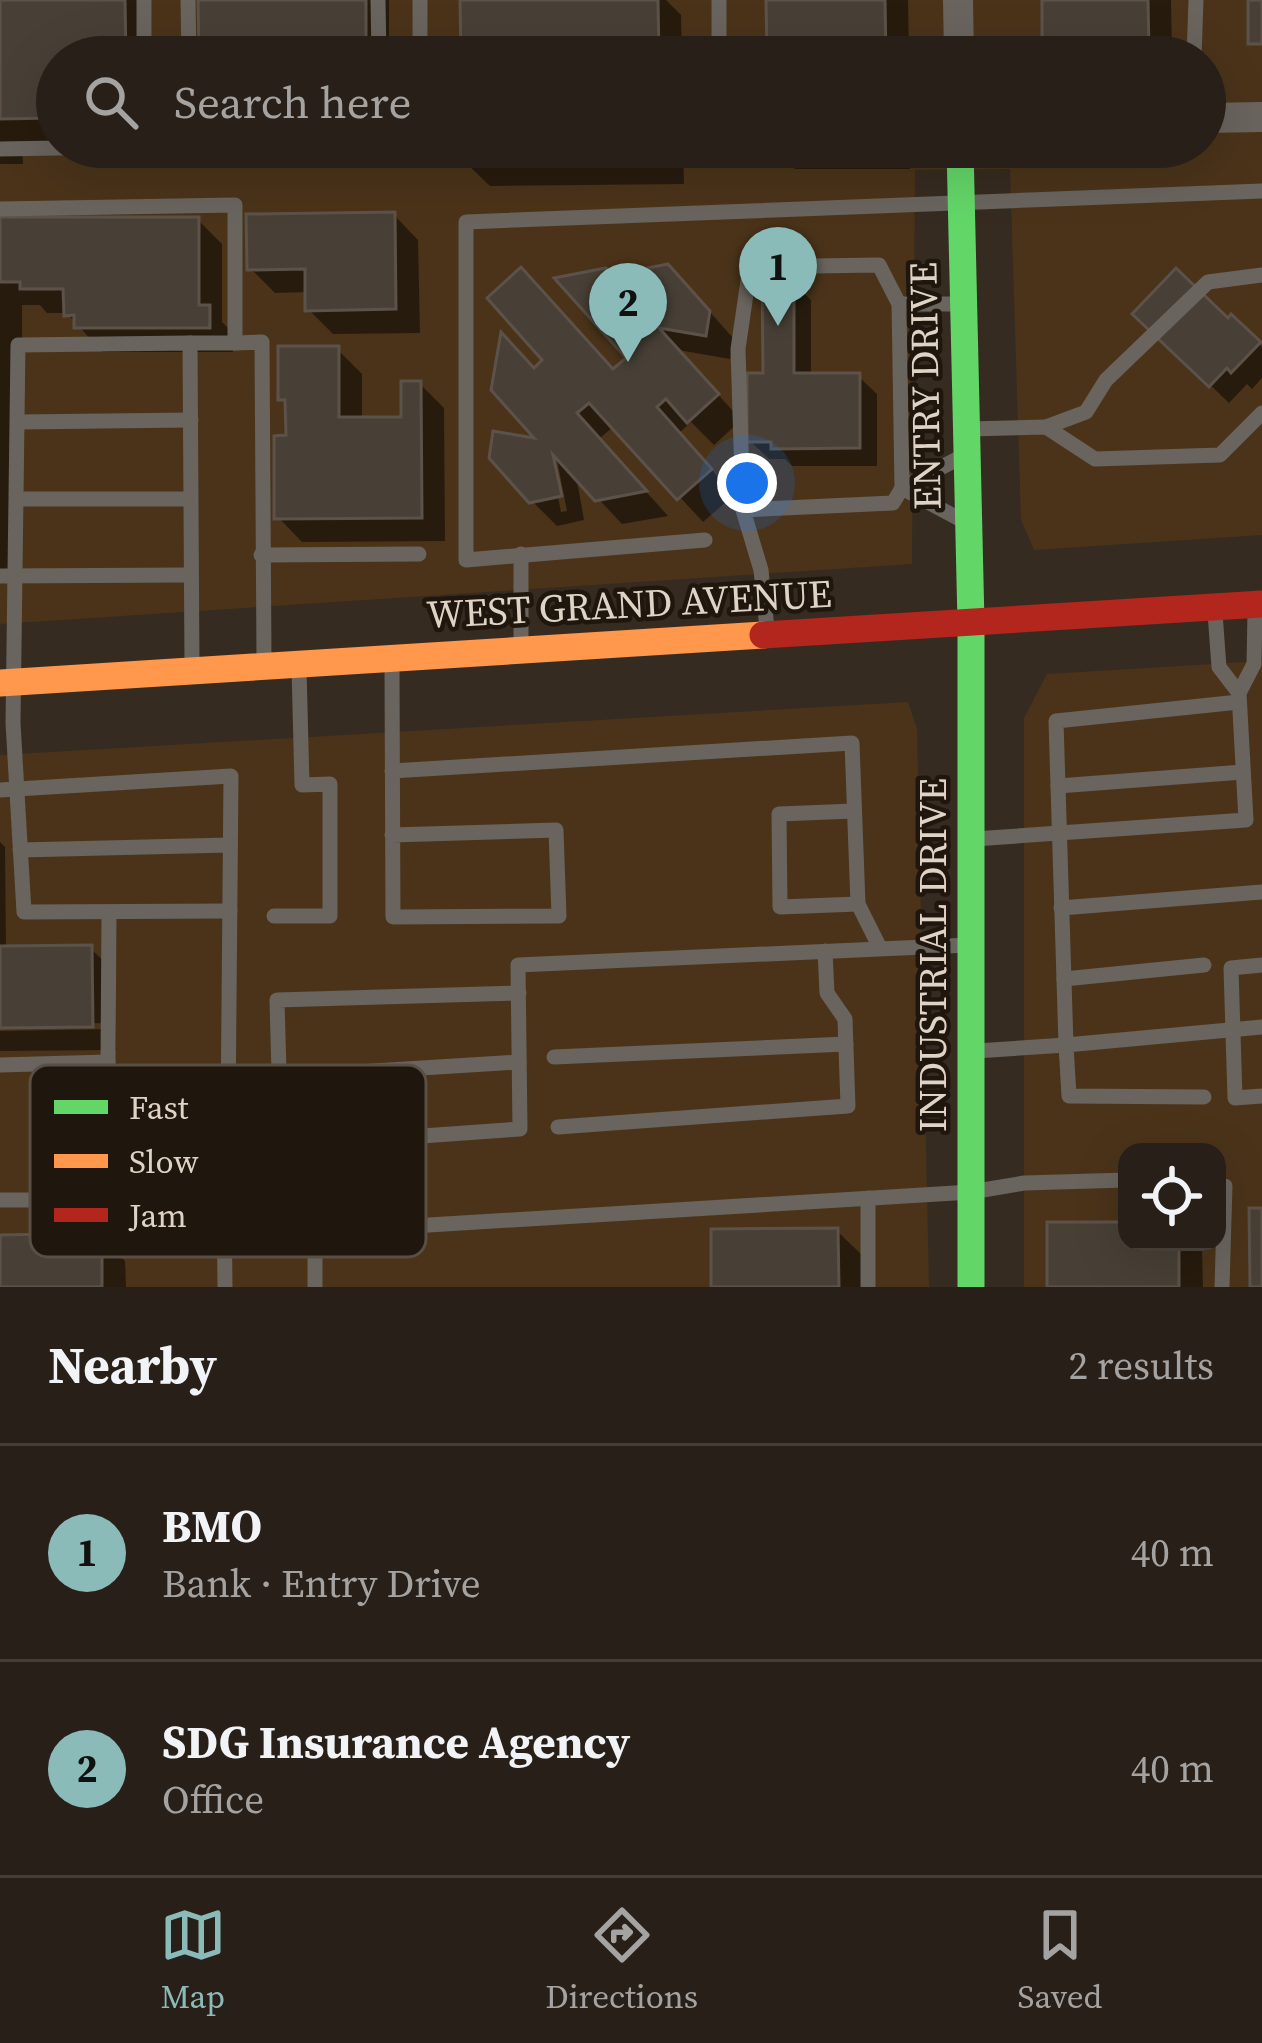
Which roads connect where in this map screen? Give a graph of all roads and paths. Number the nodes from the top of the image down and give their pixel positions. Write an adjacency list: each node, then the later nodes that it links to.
1 (144, 0): 8 (lane)
2 (188, 0): 9 (lane)
3 (378, 0): 10 (lane)
4 (420, 0): 11 (lane)
5 (718, 0): 12 (lane)
6 (958, 0): 13 (street)
7 (1196, 0): 14 (lane)
8 (144, 36)
9 (189, 36)
10 (379, 36)
11 (420, 36)
12 (719, 36)
13 (959, 36)
14 (1195, 36)
15 (1262, 117): 16 (street)
16 (1226, 118)
17 (36, 148): 18 (lane)
18 (0, 149)
19 (960, 168): 21 (main road, ENTRY DRIVE)
20 (1262, 191): 21 (lane)
21 (960, 205): 25 (main road, ENTRY DRIVE); 40 (lane)
22 (0, 209): 27 (lane)
23 (1262, 275): 31 (lane)
24 (899, 304): 25 (lane); 33 (lane); 36 (lane)
25 (961, 304): 32 (main road, ENTRY DRIVE)
26 (190, 343): 27 (lane); 29 (lane); 30 (lane)
27 (236, 343): 41 (lane)
28 (1262, 413): 31 (lane)
29 (191, 420): 30 (lane); 35 (lane)
30 (18, 422): 34 (lane)
31 (1046, 427): 32 (lane)
32 (965, 442): 33 (lane); 37 (main road, ENTRY DRIVE)
33 (902, 488): 36 (lane); 37 (lane)
34 (17, 499): 35 (lane); 43 (lane)
35 (190, 499): 42 (lane)
36 (743, 510): 47 (lane)
37 (967, 523): 46 (main road, ENTRY DRIVE)
38 (705, 540): 40 (lane)
39 (419, 554): 41 (lane)
40 (521, 554): 48 (lane)
41 (261, 555): 51 (lane)
42 (190, 575): 43 (lane); 52 (lane)
43 (8, 576): 53 (lane)
44 (1258, 604): 45 (main road, WEST GRAND AVENUE); 55 (lane)
45 (1214, 607): 46 (main road, WEST GRAND AVENUE); 55 (lane)
46 (971, 622): 47 (main road, WEST GRAND AVENUE); 65 (main road, INDUSTRIAL DRIVE)
47 (767, 635): 48 (main road, WEST GRAND AVENUE)
48 (521, 650): 49 (main road, WEST GRAND AVENUE)
49 (392, 658): 50 (main road, WEST GRAND AVENUE); 56 (lane)
50 (299, 664): 51 (main road, WEST GRAND AVENUE); 73 (lane)
51 (264, 666): 52 (main road, WEST GRAND AVENUE)
52 (192, 671): 53 (main road, WEST GRAND AVENUE)
53 (8, 682): 59 (lane)
54 (1262, 692): 55 (lane)
55 (1239, 698): 57 (lane); 58 (lane)
56 (392, 771): 61 (lane); 64 (lane)
57 (1244, 772): 58 (lane); 60 (lane)
58 (1058, 786): 63 (lane)
59 (8, 790): 66 (lane); 67 (lane)
60 (1253, 791): 62 (lane)
61 (854, 812): 69 (lane); 69 (lane)
62 (1254, 820): 63 (lane)
63 (1059, 833): 65 (lane); 70 (lane)
64 (392, 835): 64 (lane)
65 (971, 839): 74 (main road, INDUSTRIAL DRIVE)
66 (230, 844): 67 (lane); 71 (lane)
67 (20, 850): 72 (lane)
68 (1262, 892): 70 (lane)
69 (858, 904): 75 (lane)
70 (1061, 908): 79 (lane)
71 (230, 911): 72 (lane); 91 (lane)
72 (109, 912): 87 (lane)
73 (274, 916)
74 (971, 944): 75 (lane); 85 (main road, INDUSTRIAL DRIVE)
75 (880, 948): 76 (lane)
76 (825, 951): 80 (lane); 83 (lane)
77 (1204, 965): 79 (lane)
78 (1262, 965): 82 (lane)
79 (1064, 979): 84 (lane)
80 (518, 993): 88 (lane); 92 (lane)
81 (1262, 1028): 82 (lane)
82 (1232, 1030): 84 (lane); 94 (lane)
83 (846, 1044): 86 (lane); 96 (lane)
84 (1066, 1045): 85 (lane); 95 (lane)
85 (971, 1052): 99 (main road, INDUSTRIAL DRIVE)
86 (554, 1057)
87 (108, 1062): 89 (lane); 90 (lane)
88 (520, 1062): 93 (lane); 97 (lane)
89 (0, 1065)
90 (108, 1065)
91 (229, 1065)
92 (277, 1065)
93 (426, 1068)
94 (1262, 1096)
95 (1204, 1097)
96 (558, 1127)
97 (426, 1136)
98 (1118, 1180): 99 (lane)
99 (971, 1192): 100 (lane); 108 (main road, INDUSTRIAL DRIVE)
100 (868, 1198): 101 (lane); 107 (lane)
101 (426, 1225)
102 (1223, 1251): 109 (lane)
103 (225, 1257): 105 (lane)
104 (315, 1257): 106 (lane)
105 (225, 1287)
106 (314, 1287)
107 (868, 1287)
108 (971, 1287)
109 (1222, 1287)

